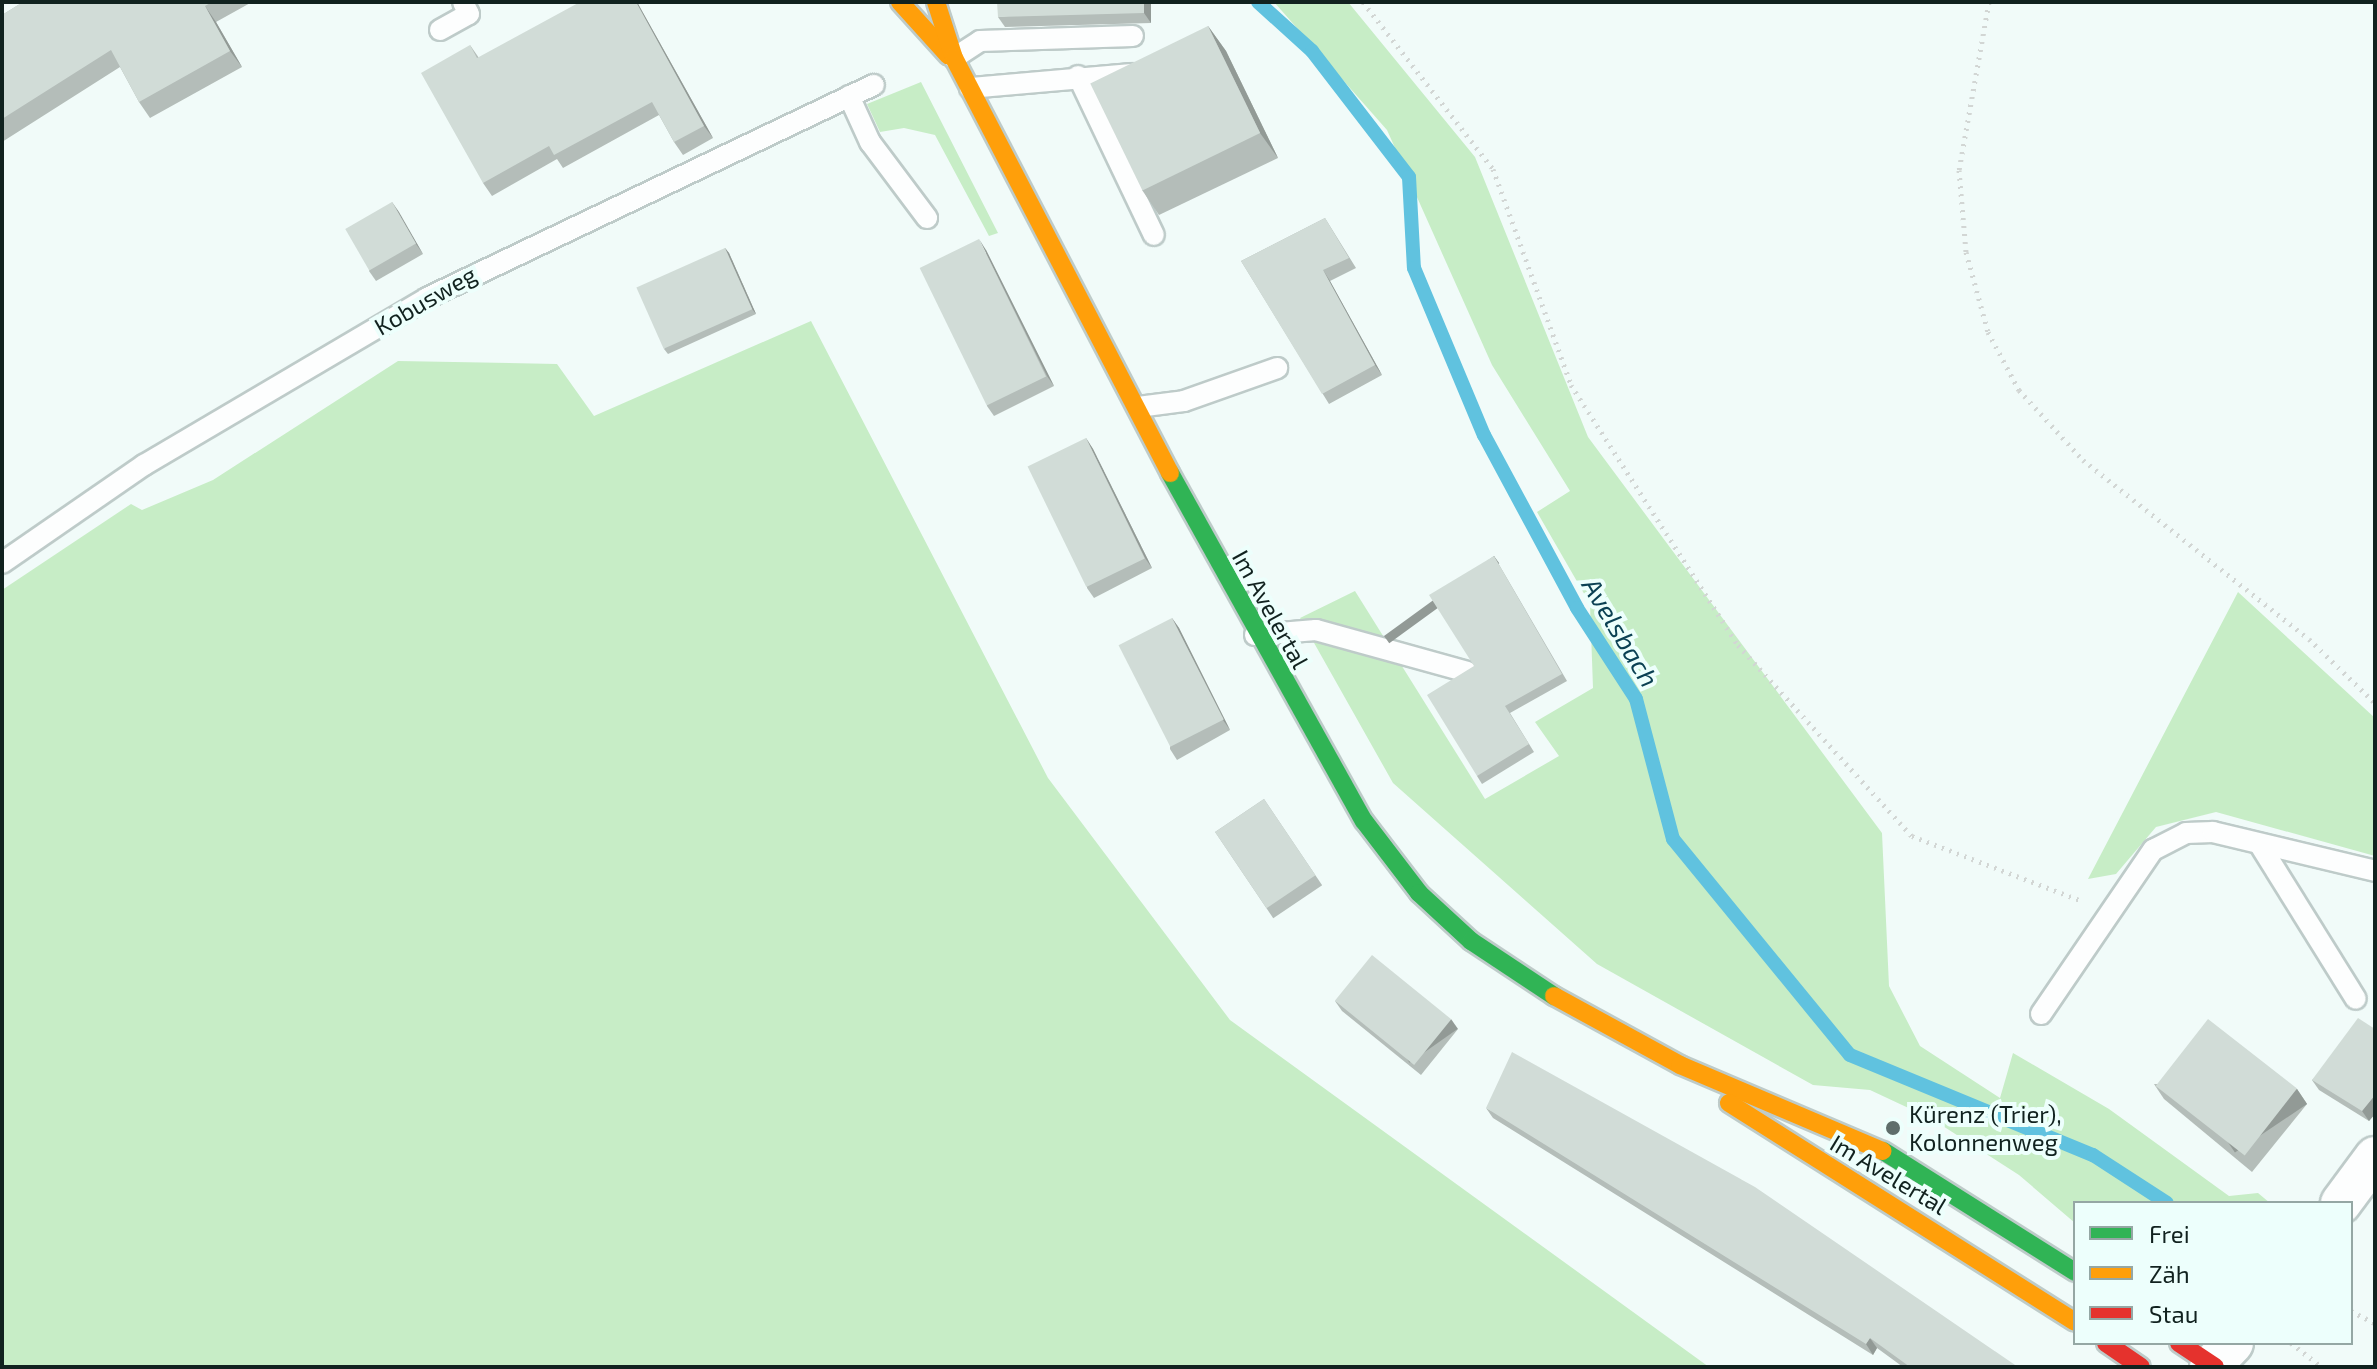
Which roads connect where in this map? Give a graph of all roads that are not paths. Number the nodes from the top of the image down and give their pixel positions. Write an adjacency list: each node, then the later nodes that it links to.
1 (463, 2): 4 (lane)
2 (900, 2): 6 (main road, Im Avelertal)
3 (936, 2): 6 (main road, Im Avelertal)
4 (440, 30)
5 (1133, 36): 6 (lane)
6 (954, 58): 10 (main road, Im Avelertal)
7 (1130, 74): 8 (lane)
8 (1078, 76): 10 (lane); 13 (lane)
9 (874, 85): 11 (lane, Kobusweg)
10 (970, 88): 15 (main road, Im Avelertal)
11 (849, 96): 12 (lane); 16 (lane, Kobusweg)
12 (927, 218)
13 (1154, 235)
14 (1277, 368): 15 (lane)
15 (1138, 407): 17 (main road, Im Avelertal)
16 (2, 563)
17 (1255, 635): 18 (lane); 23 (main road, Im Avelertal)
18 (1467, 672)
19 (2260, 845): 20 (lane); 21 (lane); 22 (lane)
20 (2375, 871)
21 (2356, 999)
22 (2041, 1014)
23 (1680, 1065): 26 (main road, Im Avelertal); 27 (main road, Im Avelertal)
24 (2375, 1157): 25 (street)
25 (2342, 1201)
26 (2073, 1271)
27 (2073, 1321)
28 (2109, 1345): 29 (main road)
29 (2141, 1367)

